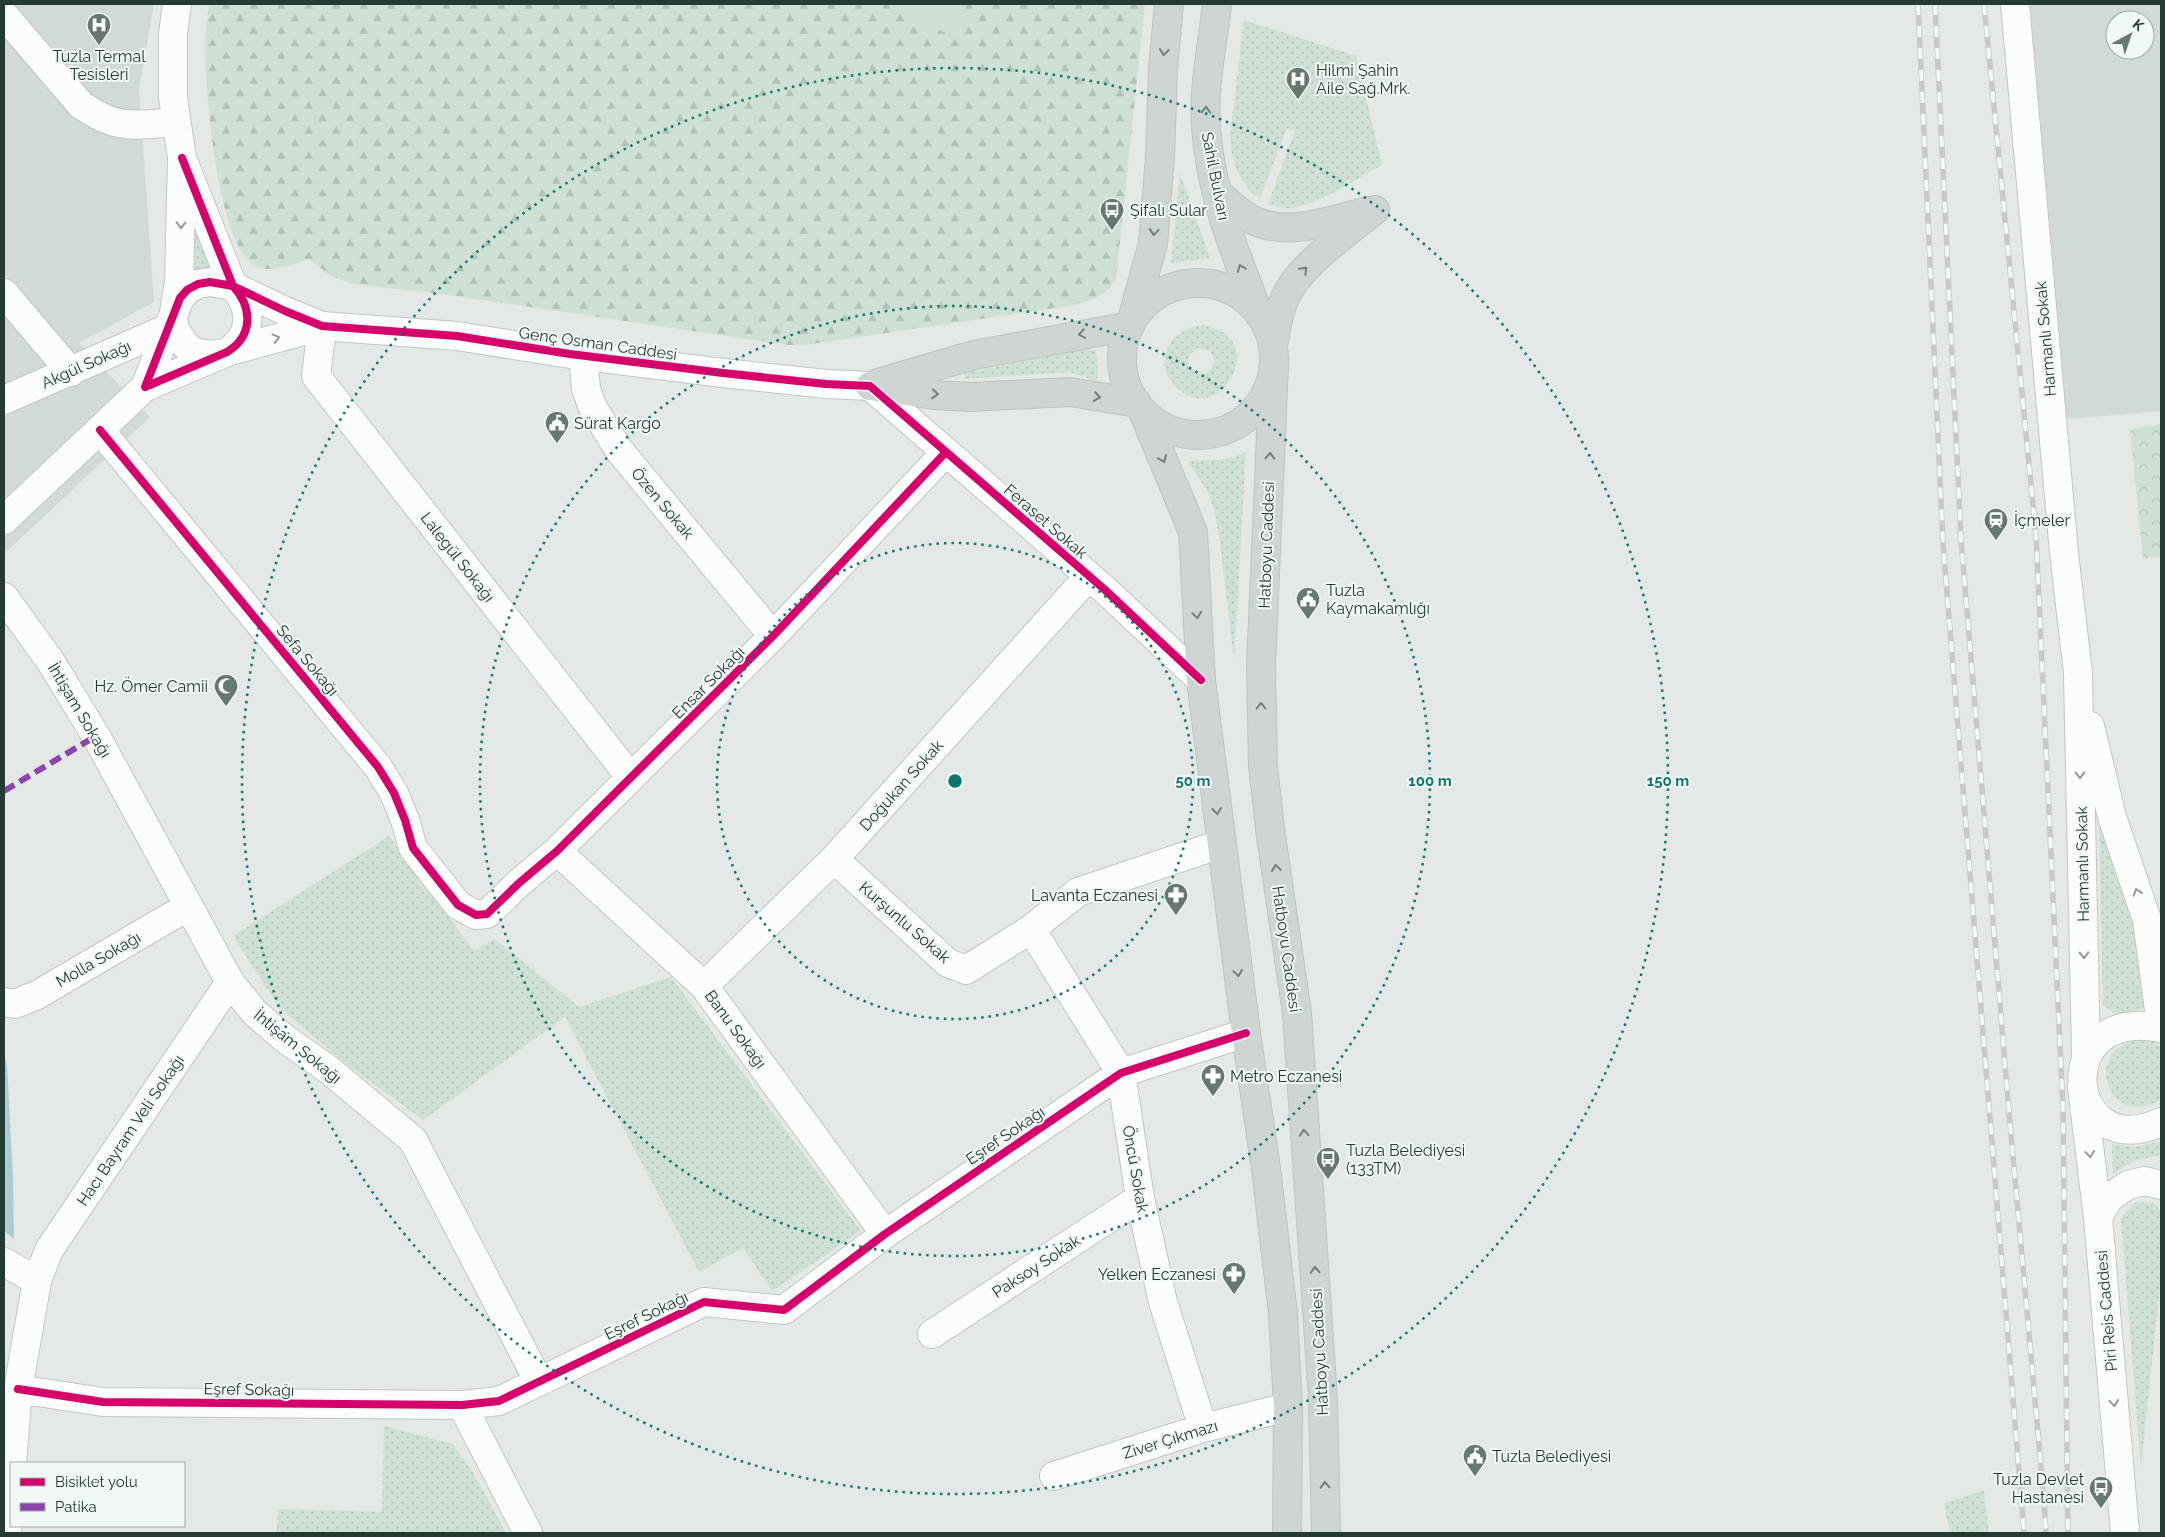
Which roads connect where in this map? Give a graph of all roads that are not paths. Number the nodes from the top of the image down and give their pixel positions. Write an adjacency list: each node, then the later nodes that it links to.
1 (177, 4): 6 (street)
2 (1169, 4): 13 (main road, one-way to 13)
3 (1217, 4): 8 (main road, Sahil Bulvarı, one-way to 3)
4 (2015, 4): 29 (street, Harmanlı Sokak)
5 (4, 15): 6 (street)
6 (176, 122): 7 (street)
7 (182, 158): 9 (street); 12 (street, one-way to 12)
8 (1216, 192): 11 (main road, Sahil Bulvarı, one-way to 8); 17 (main road, one-way to 8)
9 (233, 286): 12 (street, Genç Osman Caddesi); 14 (street, Genç Osman Caddesi); 15 (street, Genç Osman Caddesi)
10 (4, 293): 18 (street)
11 (1258, 313): 13 (main road); 17 (main road)
12 (171, 318): 15 (street, Genç Osman Caddesi); 18 (street, Akgül Sokağı); 20 (street, Genç Osman Caddesi)
13 (1131, 322): 19 (main road, one-way to 19); 22 (main road)
14 (322, 326): 15 (street, Genç Osman Caddesi, one-way to 14); 16 (street, Genç Osman Caddesi); 31 (street, Lalegül Sokağı)
15 (226, 352): 20 (street, Genç Osman Caddesi)
16 (583, 355): 19 (street, Genç Osman Caddesi); 28 (street, Özen Sokak)
17 (1273, 355): 22 (main road); 65 (main road, Hatboyu Caddesi, one-way to 17)
18 (71, 372): 21 (street, Akgül Sokağı)
19 (870, 386): 22 (main road, one-way to 22); 24 (street, Feraset Sokak)
20 (145, 388): 23 (street, Genç Osman Caddesi)
21 (4, 400)
22 (1140, 408): 30 (main road, Hatboyu Caddesi, one-way to 30)
23 (100, 430): 25 (street, Genç Osman Caddesi); 36 (street, Sefa Sokağı)
24 (946, 452): 26 (street, Feraset Sokak); 28 (street, Ensar Sokağı)
25 (4, 520)
26 (1089, 576): 30 (street, Feraset Sokak); 34 (street, Doğukan Sokak)
27 (4, 597): 35 (street, İhtişam Sokağı)
28 (773, 636): 31 (street, Ensar Sokağı)
29 (2078, 673): 37 (street, Harmanlı Sokak, one-way to 29); 44 (street, Harmanlı Sokak, one-way to 44)
30 (1201, 680): 32 (main road, Hatboyu Caddesi, one-way to 32)
31 (631, 778): 33 (street, Ensar Sokağı)
32 (1221, 844): 38 (street, Kurşunlu Sokak); 43 (main road, Hatboyu Caddesi, one-way to 43)
33 (557, 851): 36 (street, Ensar Sokağı); 40 (street, Banu Sokağı)
34 (834, 859): 38 (street, Kurşunlu Sokak); 40 (street, Doğukan Sokak)
35 (189, 906): 39 (street, İhtişam Sokağı); 41 (street, Molla Sokağı)
36 (476, 915)
37 (2154, 926): 42 (street, Harmanlı Sokak)
38 (1032, 929): 45 (street, Öncü Sokak)
39 (230, 982): 52 (street, Hacı Bayram Veli Sokağı); 54 (street, İhtişam Sokağı)
40 (704, 986): 51 (street, Banu Sokağı)
41 (4, 1002)
42 (2161, 1026): 44 (street)
43 (1246, 1033): 45 (street, Eşref Sokağı); 57 (main road, Hatboyu Caddesi)
44 (2086, 1056): 46 (street, Harmanlı Sokak)
45 (1121, 1073): 49 (street, Öncü Sokak); 51 (street, Eşref Sokağı)
46 (2082, 1088): 47 (street); 50 (street, Piri Reis Caddesi, one-way to 50)
47 (2161, 1122)
48 (2161, 1185): 50 (street)
49 (1140, 1198): 53 (street, Paksoy Sokak); 58 (street, Öncü Sokak)
50 (2098, 1218): 66 (street, Piri Reis Caddesi, one-way to 66)
51 (885, 1234): 54 (street, Eşref Sokağı)
52 (20, 1271): 55 (street, Hacı Bayram Veli Sokağı)
53 (932, 1334)
54 (539, 1382): 56 (street, Eşref Sokağı)
55 (18, 1389): 56 (street, Eşref Sokağı); 59 (street, Hacı Bayram Veli Sokağı)
56 (462, 1405): 63 (street)
57 (1288, 1408): 58 (street, Ziver Çıkmazı); 64 (main road, Hatboyu Caddesi)
58 (1203, 1428): 60 (street, Ziver Çıkmazı)
59 (12, 1462)
60 (1054, 1476)
61 (10, 1490): 62 (street)
62 (7, 1533)
63 (528, 1533)
64 (1287, 1533)
65 (1326, 1533)
66 (2125, 1533)

